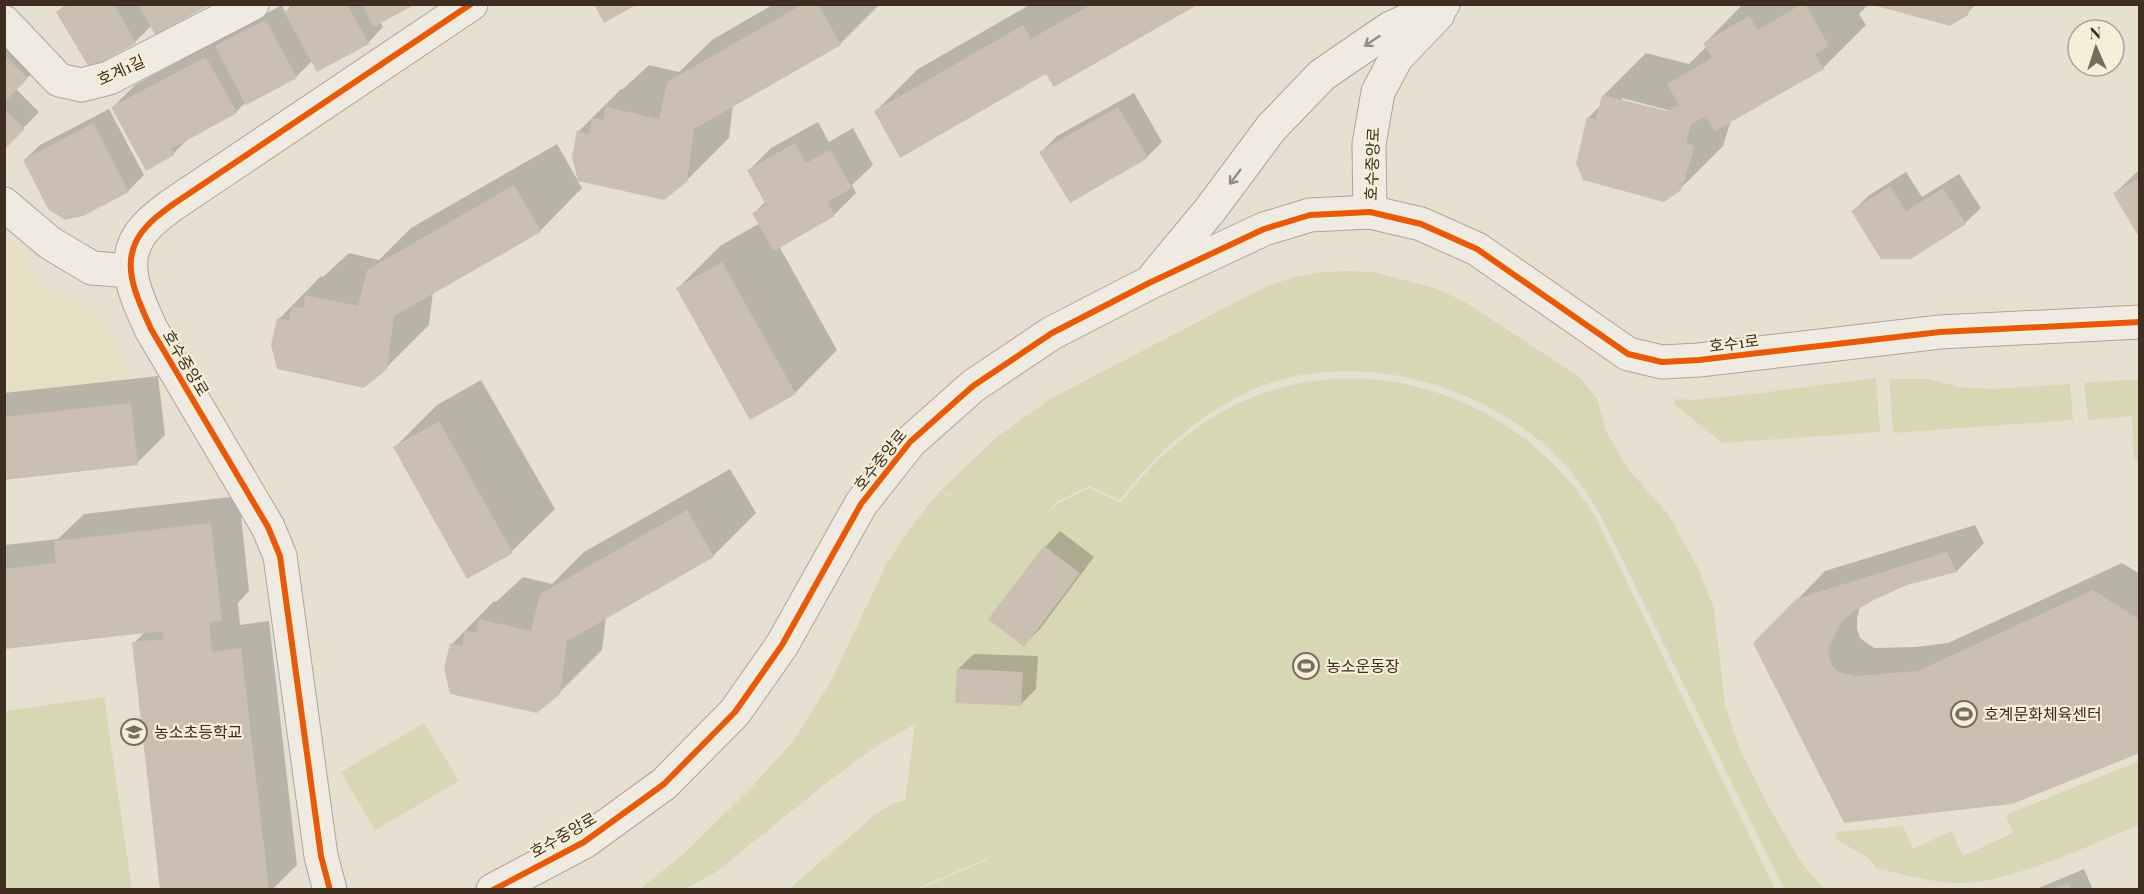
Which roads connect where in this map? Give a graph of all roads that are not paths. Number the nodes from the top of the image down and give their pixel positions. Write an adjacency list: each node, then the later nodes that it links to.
1 (12, 4): 6 (street)
2 (252, 4): 7 (street, 호계1길)
3 (471, 4): 10 (street, 호수중앙로)
4 (1443, 4): 11 (street, one-way to 11)
5 (1454, 4): 9 (street, 호수중앙로)
6 (4, 17)
7 (4, 22)
8 (4, 204): 10 (street)
9 (1370, 212): 11 (street, 호수중앙로); 12 (street, 호수1로)
10 (130, 271): 13 (street, 호수중앙로)
11 (1149, 283): 14 (street, 호수중앙로)
12 (2139, 322)
13 (330, 890)
14 (493, 890)

